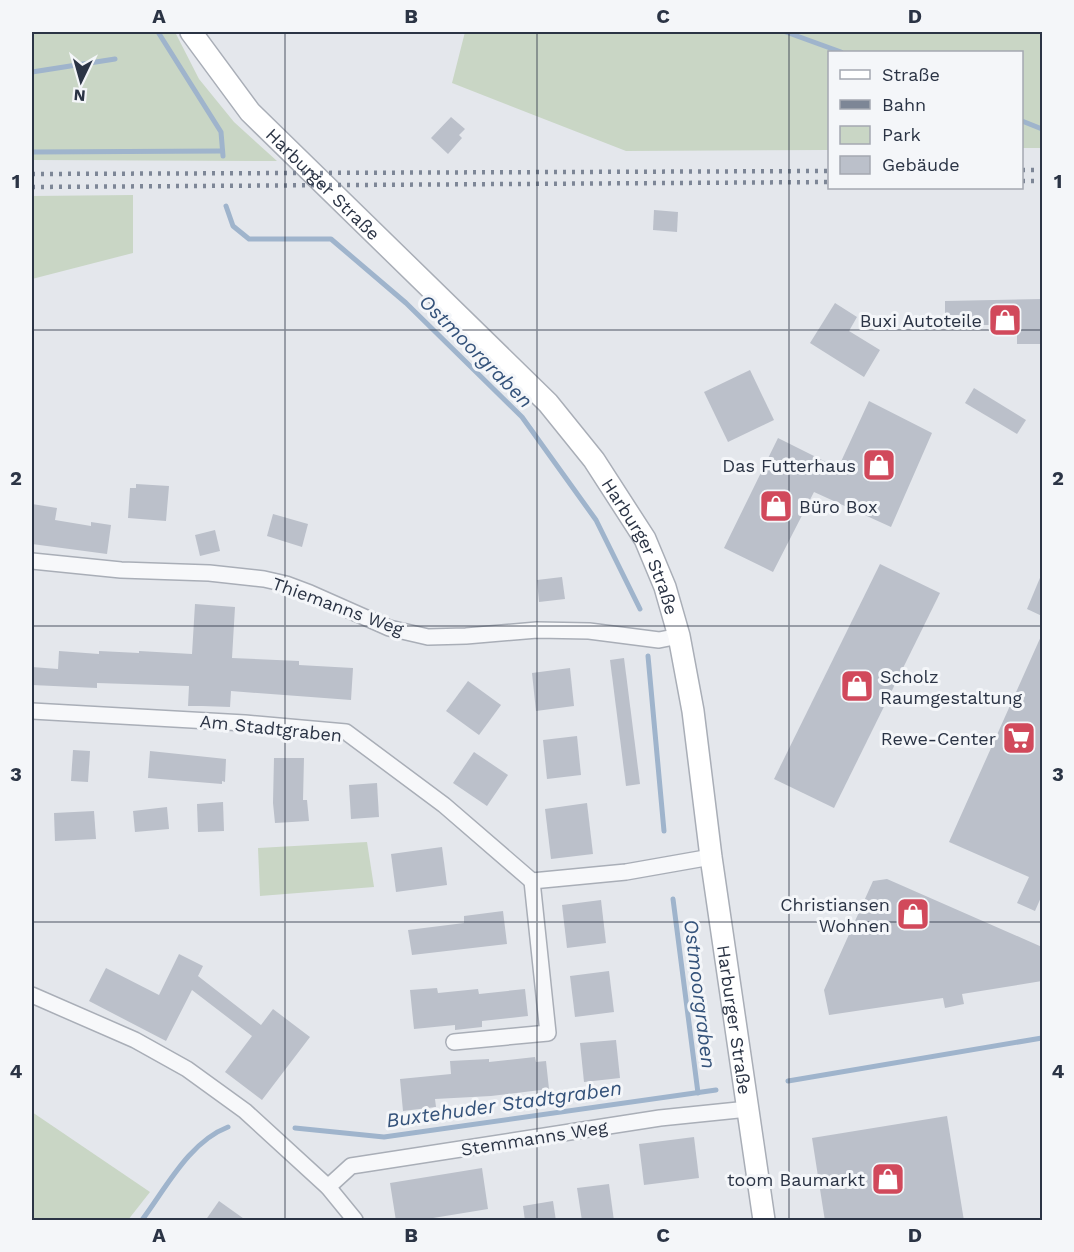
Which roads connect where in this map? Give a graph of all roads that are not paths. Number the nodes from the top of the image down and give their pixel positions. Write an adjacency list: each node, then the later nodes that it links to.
1 (190, 32): 3 (street, Harburger Straße)
2 (32, 561): 3 (street, Thiemanns Weg)
3 (679, 636): 5 (street, Harburger Straße)
4 (32, 711): 6 (street, Am Stadtgraben)
5 (711, 857): 6 (street); 9 (street, Harburger Straße)
6 (532, 881): 8 (street)
7 (32, 995): 10 (street)
8 (454, 1042)
9 (748, 1109): 10 (street, Stemmanns Weg); 12 (street, Harburger Straße)
10 (328, 1187): 11 (street)
11 (355, 1221)
12 (764, 1221)

